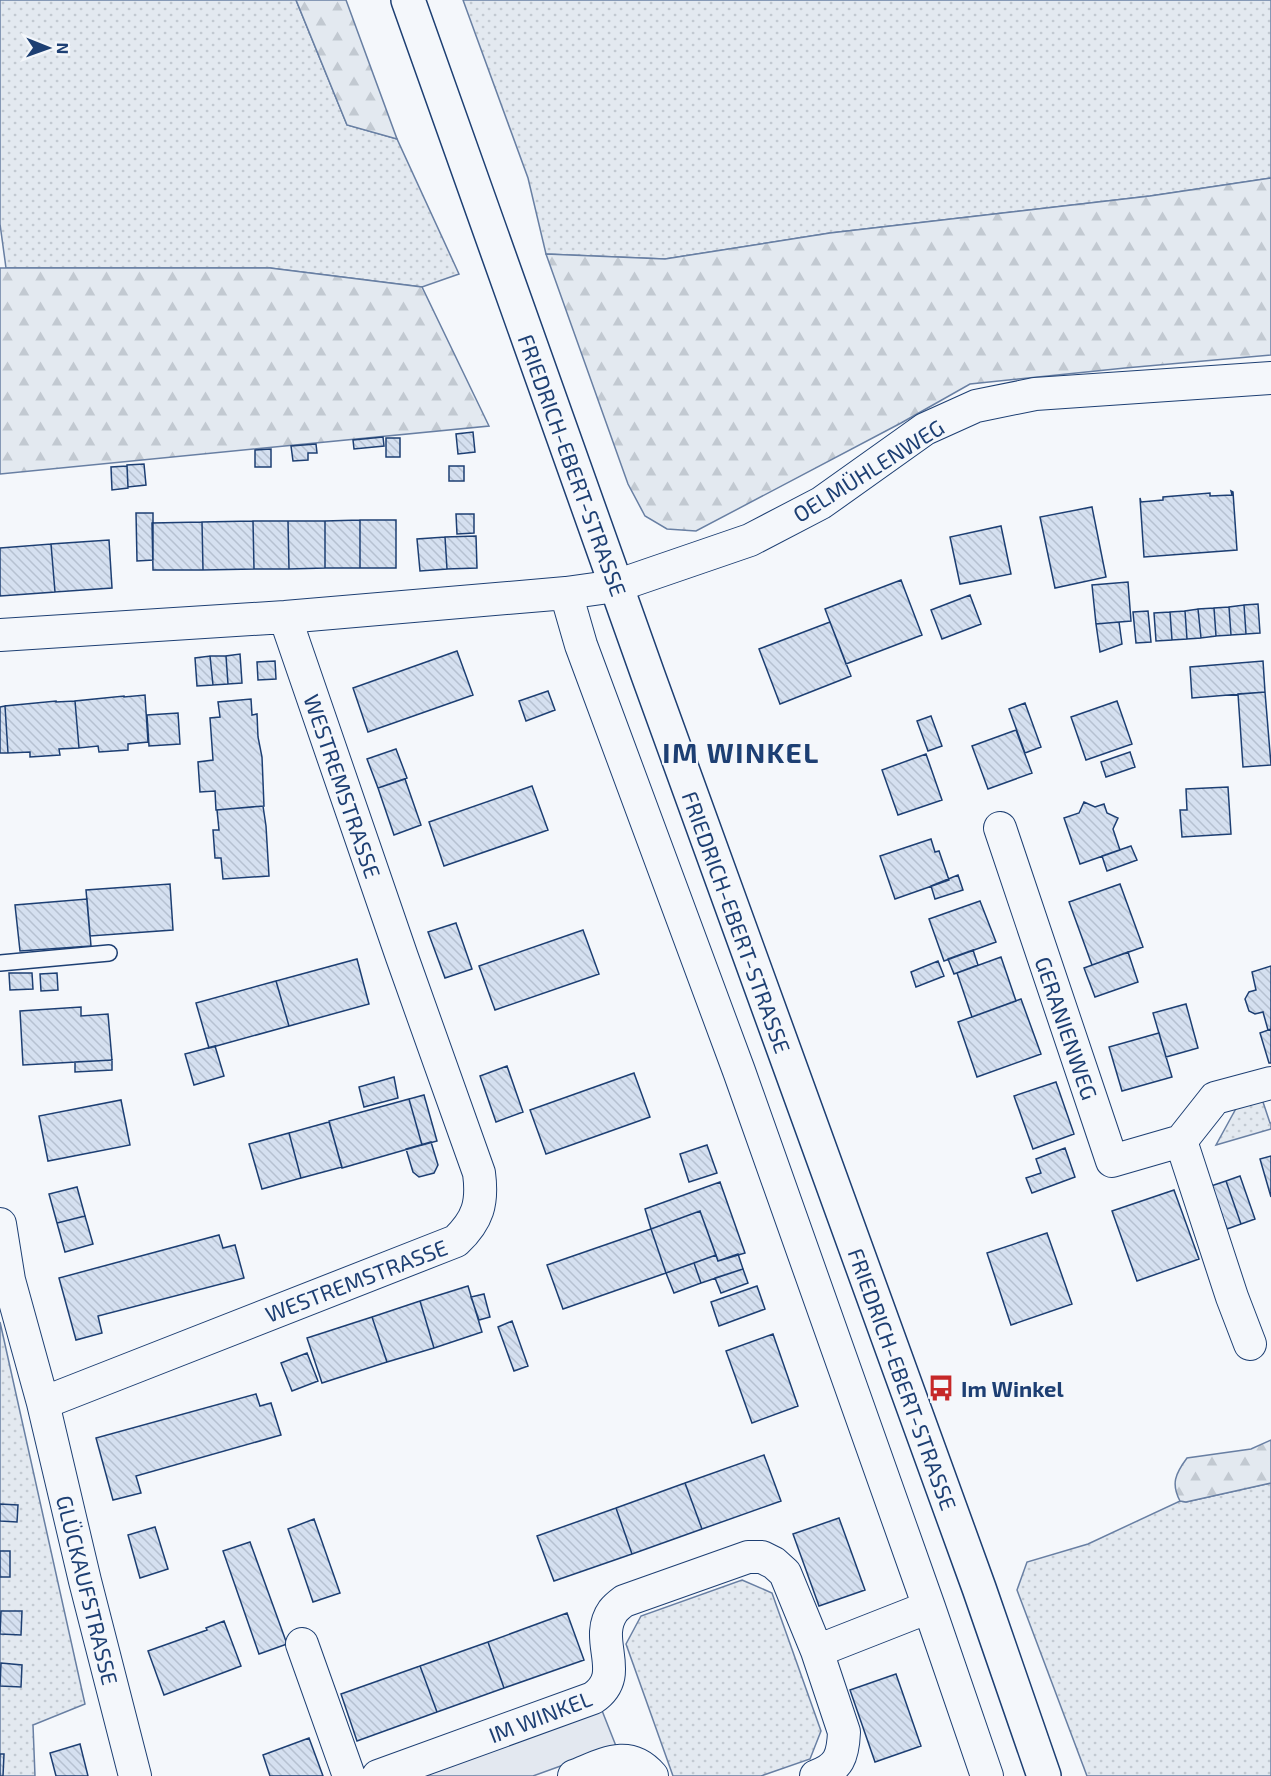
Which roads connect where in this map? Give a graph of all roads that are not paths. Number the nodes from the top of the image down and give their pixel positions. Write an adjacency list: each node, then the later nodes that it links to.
1 (408, 0): 3 (main road, FRIEDRICH-EBERT-STRASSE)
2 (1271, 378): 3 (street, OELMÜHLENWEG)
3 (616, 586): 4 (street); 25 (main road, FRIEDRICH-EBERT-STRASSE)
4 (566, 593): 5 (street); 15 (street)
5 (285, 617): 6 (street); 14 (street, WESTREMSTRASSE)
6 (0, 635)
7 (1000, 828): 11 (street, GERANIENWEG)
8 (109, 953): 9 (lane)
9 (0, 963)
10 (1271, 1083): 11 (street)
11 (1181, 1141): 13 (street)
12 (0, 1224): 14 (street)
13 (1250, 1344)
14 (44, 1403): 18 (street, GLÜCKAUFSTRASSE)
15 (930, 1608): 17 (street); 24 (street)
16 (302, 1644): 19 (street)
17 (817, 1652): 20 (street, IM WINKEL); 23 (street, IM WINKEL)
18 (135, 1776)
19 (349, 1776)
20 (378, 1776)
21 (574, 1776): 22 (street)
22 (652, 1776)
23 (816, 1776)
24 (987, 1776)
25 (1044, 1776)

